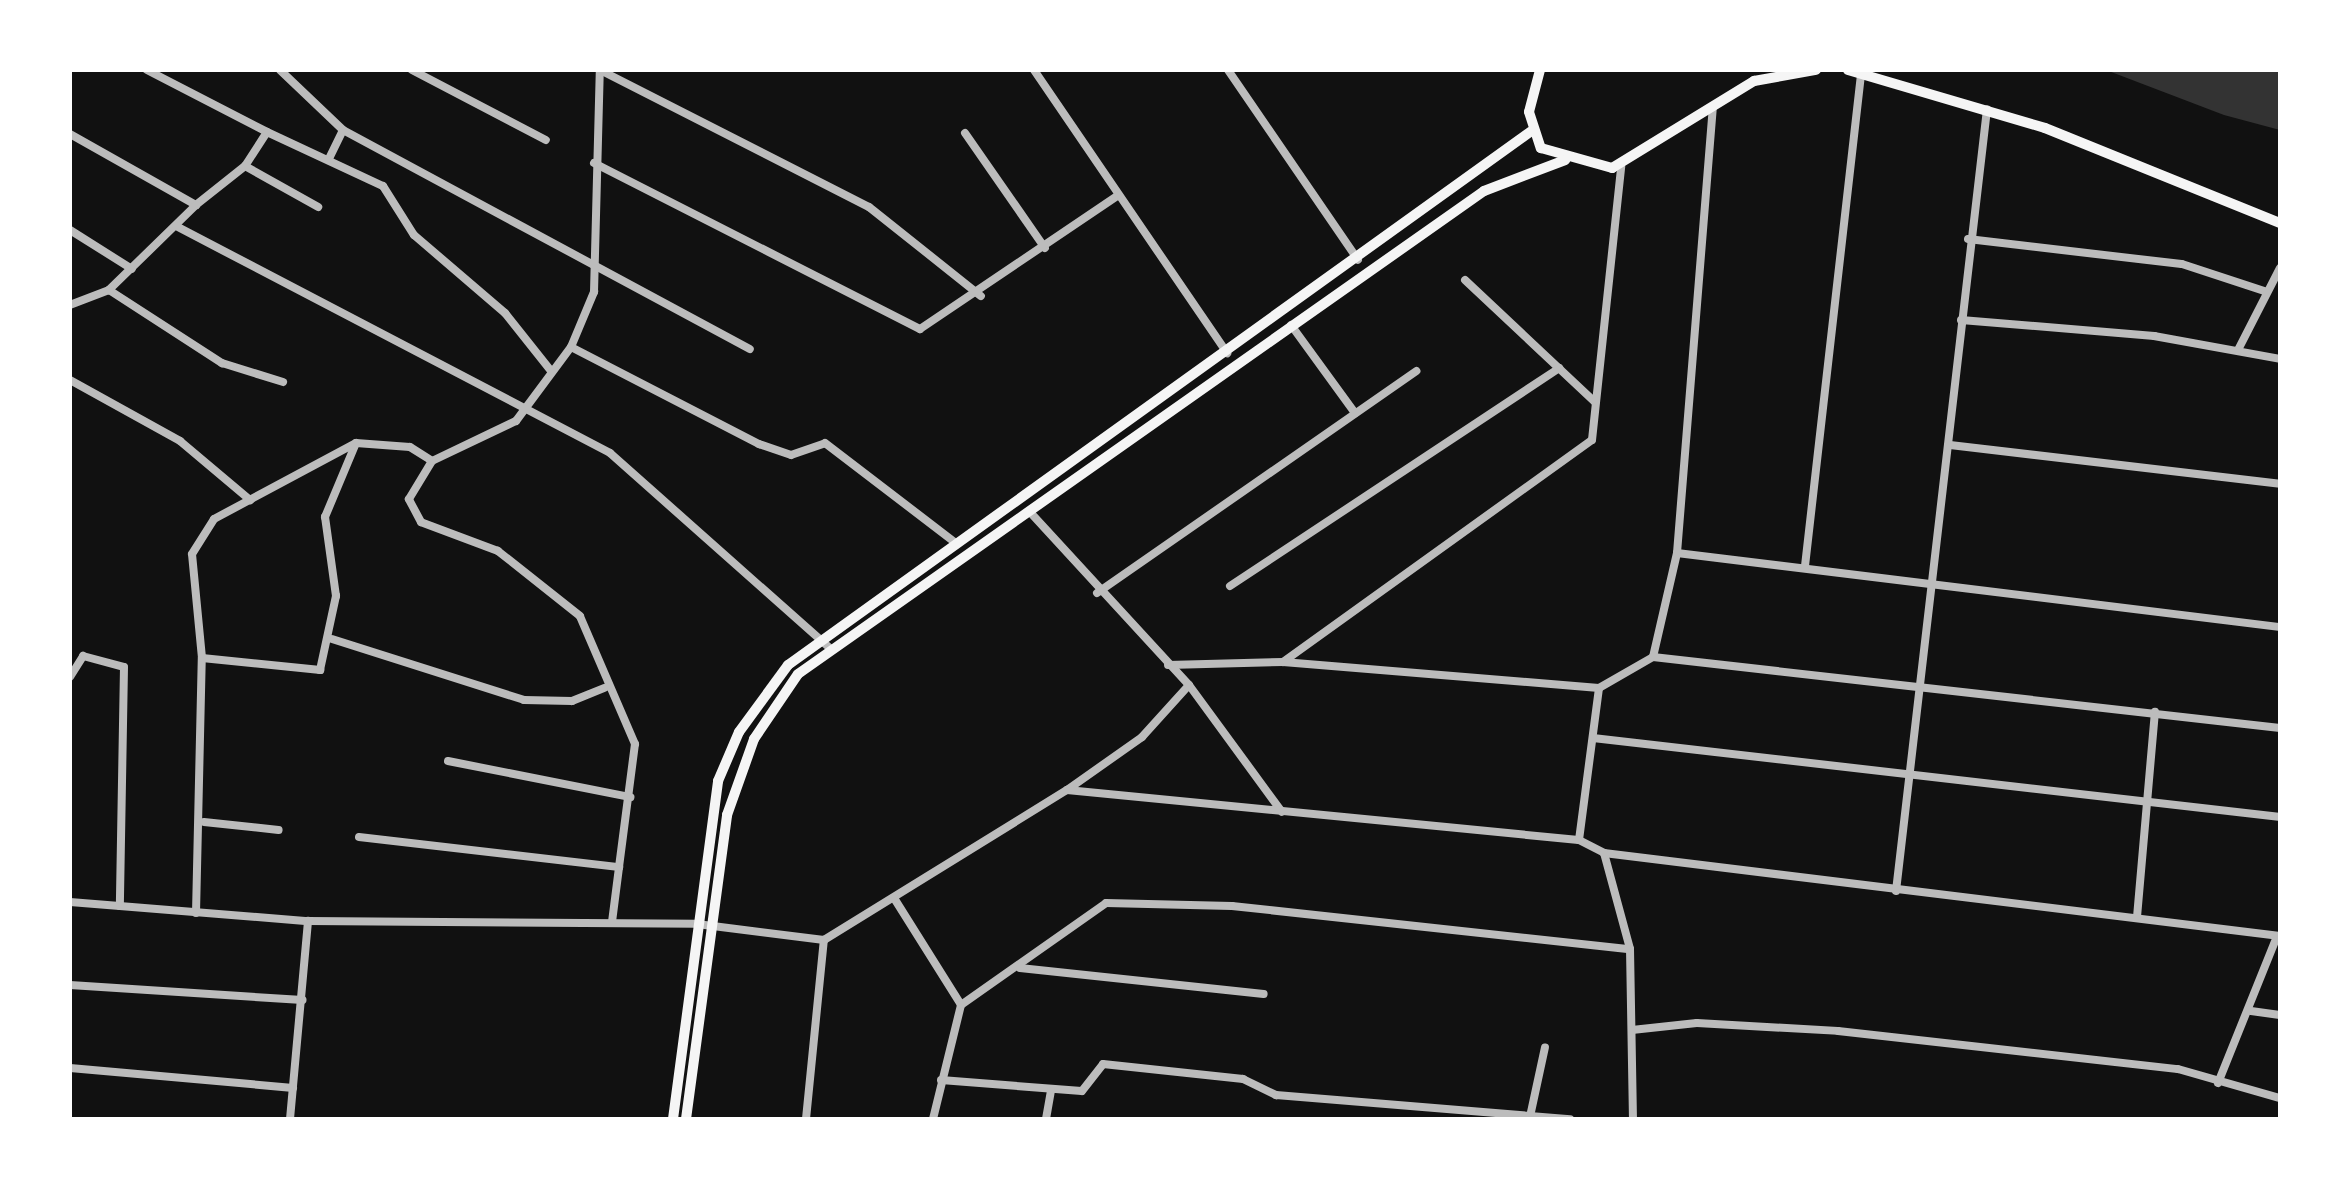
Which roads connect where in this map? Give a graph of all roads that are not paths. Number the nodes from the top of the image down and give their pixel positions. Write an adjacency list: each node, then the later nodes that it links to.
1 (147, 70): 17 (street)
2 (280, 70): 16 (street)
3 (412, 70): 21 (street)
4 (600, 70): 13 (street); 24 (street)
5 (628, 70): 13 (street)
6 (1034, 70): 27 (street)
7 (1228, 70): 35 (street)
8 (1540, 70): 18 (main road)
9 (1816, 70): 12 (main road)
10 (1848, 70): 11 (main road)
11 (1862, 74): 14 (main road); 67 (street)
12 (1757, 75): 15 (main road)
13 (615, 78): 42 (street)
14 (1987, 109): 30 (main road); 33 (street)
15 (1712, 110): 26 (main road); 66 (street)
16 (343, 130): 22 (street); 36 (street)
17 (267, 132): 22 (street); 25 (street)
18 (1530, 132): 23 (main road); 35 (main road)
19 (965, 133): 34 (street)
20 (70, 134): 28 (street)
21 (546, 140)
22 (329, 159): 53 (street)
23 (1565, 160): 26 (main road); 45 (main road)
24 (594, 163): 36 (street); 42 (street)
25 (245, 166): 28 (street); 29 (street)
26 (1621, 167): 56 (street)
27 (1117, 196): 34 (street); 49 (street)
28 (196, 206): 31 (street)
29 (318, 207)
30 (2280, 223)
31 (176, 226): 37 (street); 57 (street)
32 (70, 230): 37 (street)
33 (1968, 239): 41 (street); 44 (street)
34 (1045, 248): 42 (street)
35 (1358, 260): 49 (main road)
36 (594, 261): 46 (street); 47 (street)
37 (132, 268): 40 (street)
38 (2280, 268): 41 (street)
39 (1465, 280): 51 (street)
40 (109, 290): 43 (street); 55 (street)
41 (2267, 292): 48 (street)
42 (980, 296)
43 (70, 304)
44 (1961, 320): 48 (street); 60 (street)
45 (1291, 325): 58 (street); 64 (main road)
46 (571, 347): 53 (street); 65 (street)
47 (750, 348)
48 (2238, 350): 50 (street)
49 (1227, 352): 65 (main road)
50 (2280, 359)
51 (1559, 368): 56 (street); 69 (street)
52 (1416, 371): 58 (street)
53 (552, 372): 57 (street)
54 (70, 380): 63 (street)
55 (283, 382)
56 (1595, 402): 77 (street)
57 (528, 405): 61 (street); 72 (street)
58 (1354, 412): 70 (street)
59 (356, 444): 61 (street); 63 (street); 73 (street)
60 (1950, 445): 62 (street); 68 (street)
61 (432, 462): 82 (street)
62 (2280, 484)
63 (250, 500): 75 (street)
64 (1029, 512): 70 (street); 74 (main road)
65 (956, 544): 72 (main road)
66 (1677, 553): 67 (street); 76 (street)
67 (1806, 566): 68 (street)
68 (1936, 582): 71 (street); 80 (street)
69 (1230, 586)
70 (1097, 594): 78 (street)
71 (2280, 627)
72 (818, 638): 74 (street); 108 (main road)
73 (332, 639): 75 (street); 82 (street)
74 (831, 649): 109 (main road)
75 (202, 658): 94 (street)
76 (1653, 658): 80 (street); 83 (street)
77 (1283, 662): 78 (street); 83 (street)
78 (1168, 665): 81 (street)
79 (70, 677): 103 (street)
80 (1923, 682): 84 (street); 88 (street)
81 (1189, 684): 89 (street); 92 (street)
82 (605, 688): 91 (street)
83 (1599, 688): 86 (street)
84 (2155, 712): 85 (street); 90 (street)
85 (2280, 728)
86 (1592, 738): 88 (street); 97 (street)
87 (448, 761): 91 (street)
88 (1911, 775): 90 (street); 100 (street)
89 (1066, 790): 92 (street); 101 (street)
90 (2147, 796): 93 (street); 105 (street)
91 (630, 797): 99 (street)
92 (1282, 812): 97 (street)
93 (2280, 817)
94 (204, 822): 95 (street); 104 (street)
95 (279, 830)
96 (359, 837): 99 (street)
97 (1579, 840): 98 (street)
98 (1604, 853): 100 (street); 112 (street)
99 (619, 867): 107 (street)
100 (1896, 891): 105 (street)
101 (894, 898): 111 (street); 117 (street)
102 (70, 902): 103 (street)
103 (120, 906): 104 (street)
104 (196, 913): 106 (street)
105 (2137, 917): 110 (street)
106 (308, 921): 107 (street); 116 (street)
107 (612, 922): 108 (street)
108 (697, 924): 109 (street); 130 (main road)
109 (712, 926): 111 (street); 131 (main road)
110 (2278, 936): 118 (street)
111 (824, 940): 132 (street)
112 (1630, 949): 113 (street); 120 (street)
113 (1020, 968): 115 (street); 117 (street)
114 (70, 985): 116 (street)
115 (1264, 994)
116 (303, 1000): 125 (street)
117 (962, 1004): 123 (street)
118 (2251, 1011): 119 (street); 124 (street)
119 (2280, 1014)
120 (1632, 1030): 124 (street); 136 (street)
121 (1544, 1048): 128 (street)
122 (70, 1068): 125 (street)
123 (942, 1080): 126 (street); 133 (street)
124 (2218, 1082): 127 (street)
125 (293, 1088): 129 (street)
126 (1050, 1090): 128 (street); 134 (street)
127 (2280, 1098)
128 (1530, 1112): 135 (street)
129 (290, 1119)
130 (673, 1119)
131 (686, 1119)
132 (806, 1119)
133 (933, 1119)
134 (1046, 1119)
135 (1570, 1119)
136 (1633, 1119)

